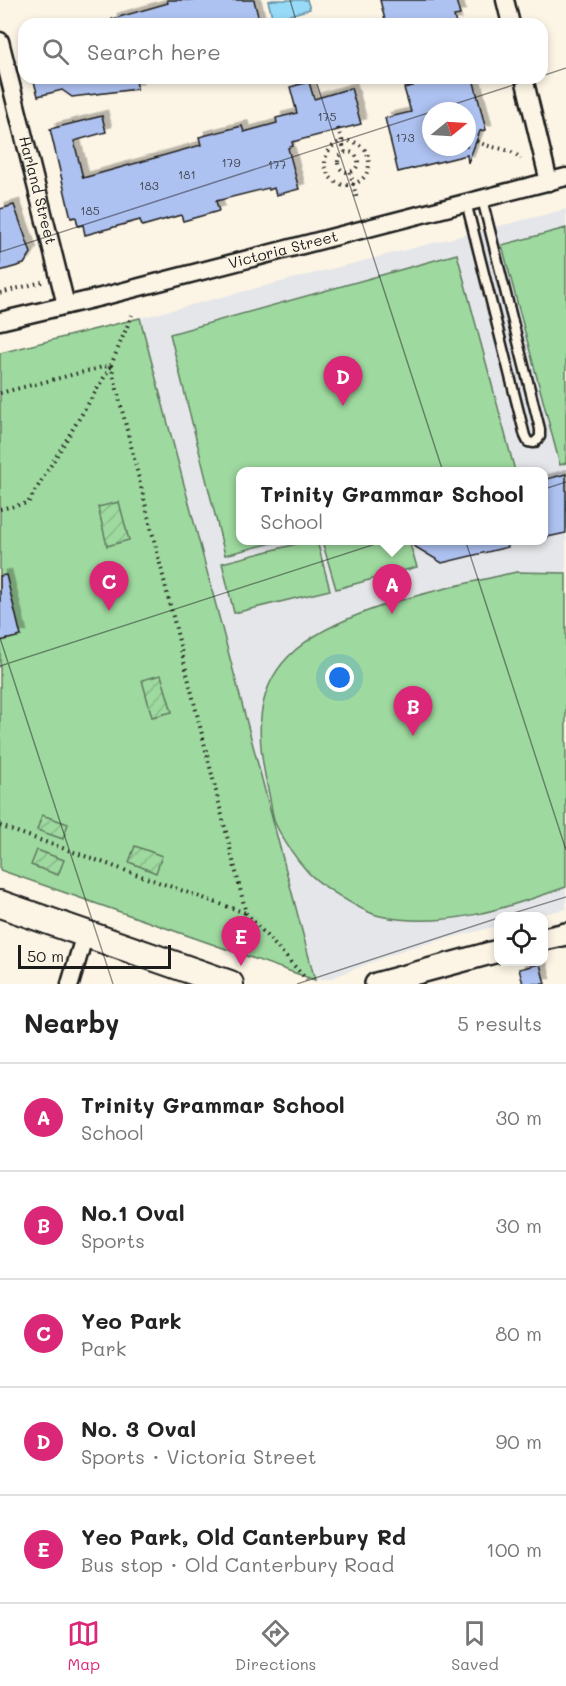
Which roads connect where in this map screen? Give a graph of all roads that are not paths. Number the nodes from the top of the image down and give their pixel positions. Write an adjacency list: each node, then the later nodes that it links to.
1 (505, 0): 2 (street)
2 (510, 18)
3 (0, 41): 7 (street, Harland Street)
4 (526, 84): 5 (street)
5 (558, 179): 6 (street, Victoria Street)
6 (474, 200): 6 (lane); 7 (street, Victoria Street)
7 (66, 305): 8 (street, Victoria Street)
8 (0, 321)
9 (0, 904): 10 (main road)
10 (85, 934): 14 (street); 15 (main road)
11 (566, 934): 12 (street)
12 (548, 938)
13 (494, 952): 16 (street)
14 (70, 984)
15 (230, 984)
16 (376, 984)

